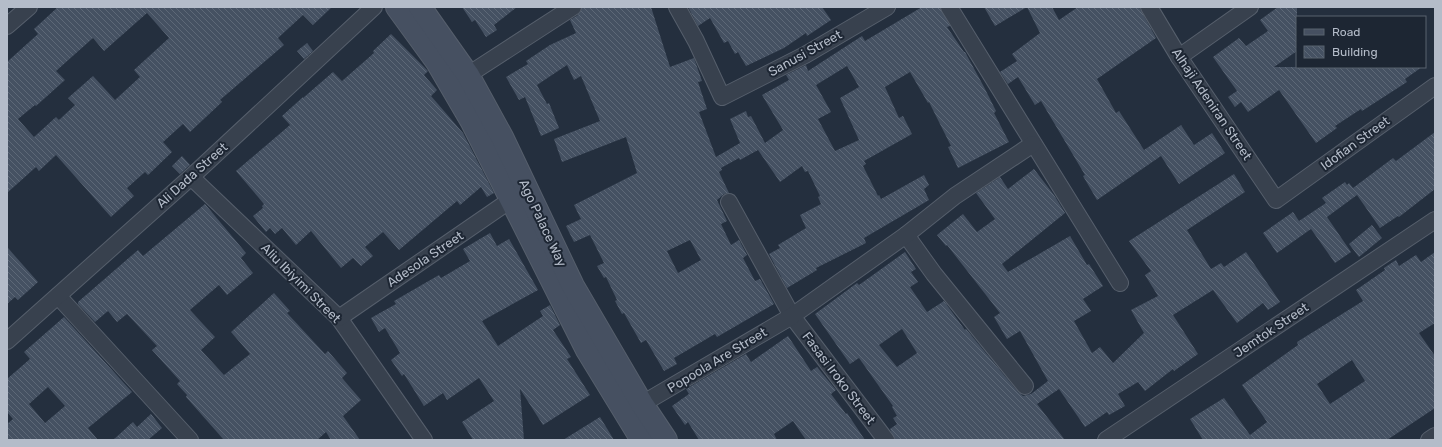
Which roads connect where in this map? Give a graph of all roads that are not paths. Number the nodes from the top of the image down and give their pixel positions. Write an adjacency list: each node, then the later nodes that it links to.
1 (29, 7): 11 (street)
2 (374, 7): 16 (street, Ali Dada Street)
3 (397, 7): 17 (main road, Ago Palace Way)
4 (420, 7): 13 (main road, Ago Palace Way)
5 (573, 7): 13 (street)
6 (677, 7): 7 (street, Sanusi Street)
7 (887, 7)
8 (949, 7): 15 (street)
9 (1149, 7): 12 (street, Alhaji Adeniran Street)
10 (1250, 7): 12 (street)
11 (7, 26)
12 (1179, 57): 18 (street, Alhaji Adeniran Street)
13 (468, 75): 28 (main road, Ago Palace Way)
14 (1435, 86): 18 (street, Idofian Street)
15 (1033, 144): 21 (street, Popoola Are Street); 22 (street)
16 (191, 177): 23 (street, Ali Dada Street); 25 (street, Aliu Ibiyimi Street)
17 (512, 199): 25 (street, Adesola Street); 32 (main road, Ago Palace Way)
18 (1276, 200)
19 (729, 202): 24 (street, Fasasi Iroko Street)
20 (1435, 220): 35 (street, Jemtok Street)
21 (906, 235): 24 (street, Popoola Are Street); 27 (street)
22 (1120, 283)
23 (58, 296): 26 (street, Ali Dada Street); 30 (street)
24 (792, 316): 28 (street, Popoola Are Street); 34 (street, Fasasi Iroko Street)
25 (339, 318): 31 (street, Aliu Ibiyimi Street)
26 (7, 341)
27 (1025, 386)
28 (642, 404): 33 (main road, Ago Palace Way)
29 (1435, 436): 36 (street)
30 (190, 440)
31 (424, 440)
32 (642, 440)
33 (666, 440)
34 (886, 440)
35 (1106, 440)
36 (1429, 440)

